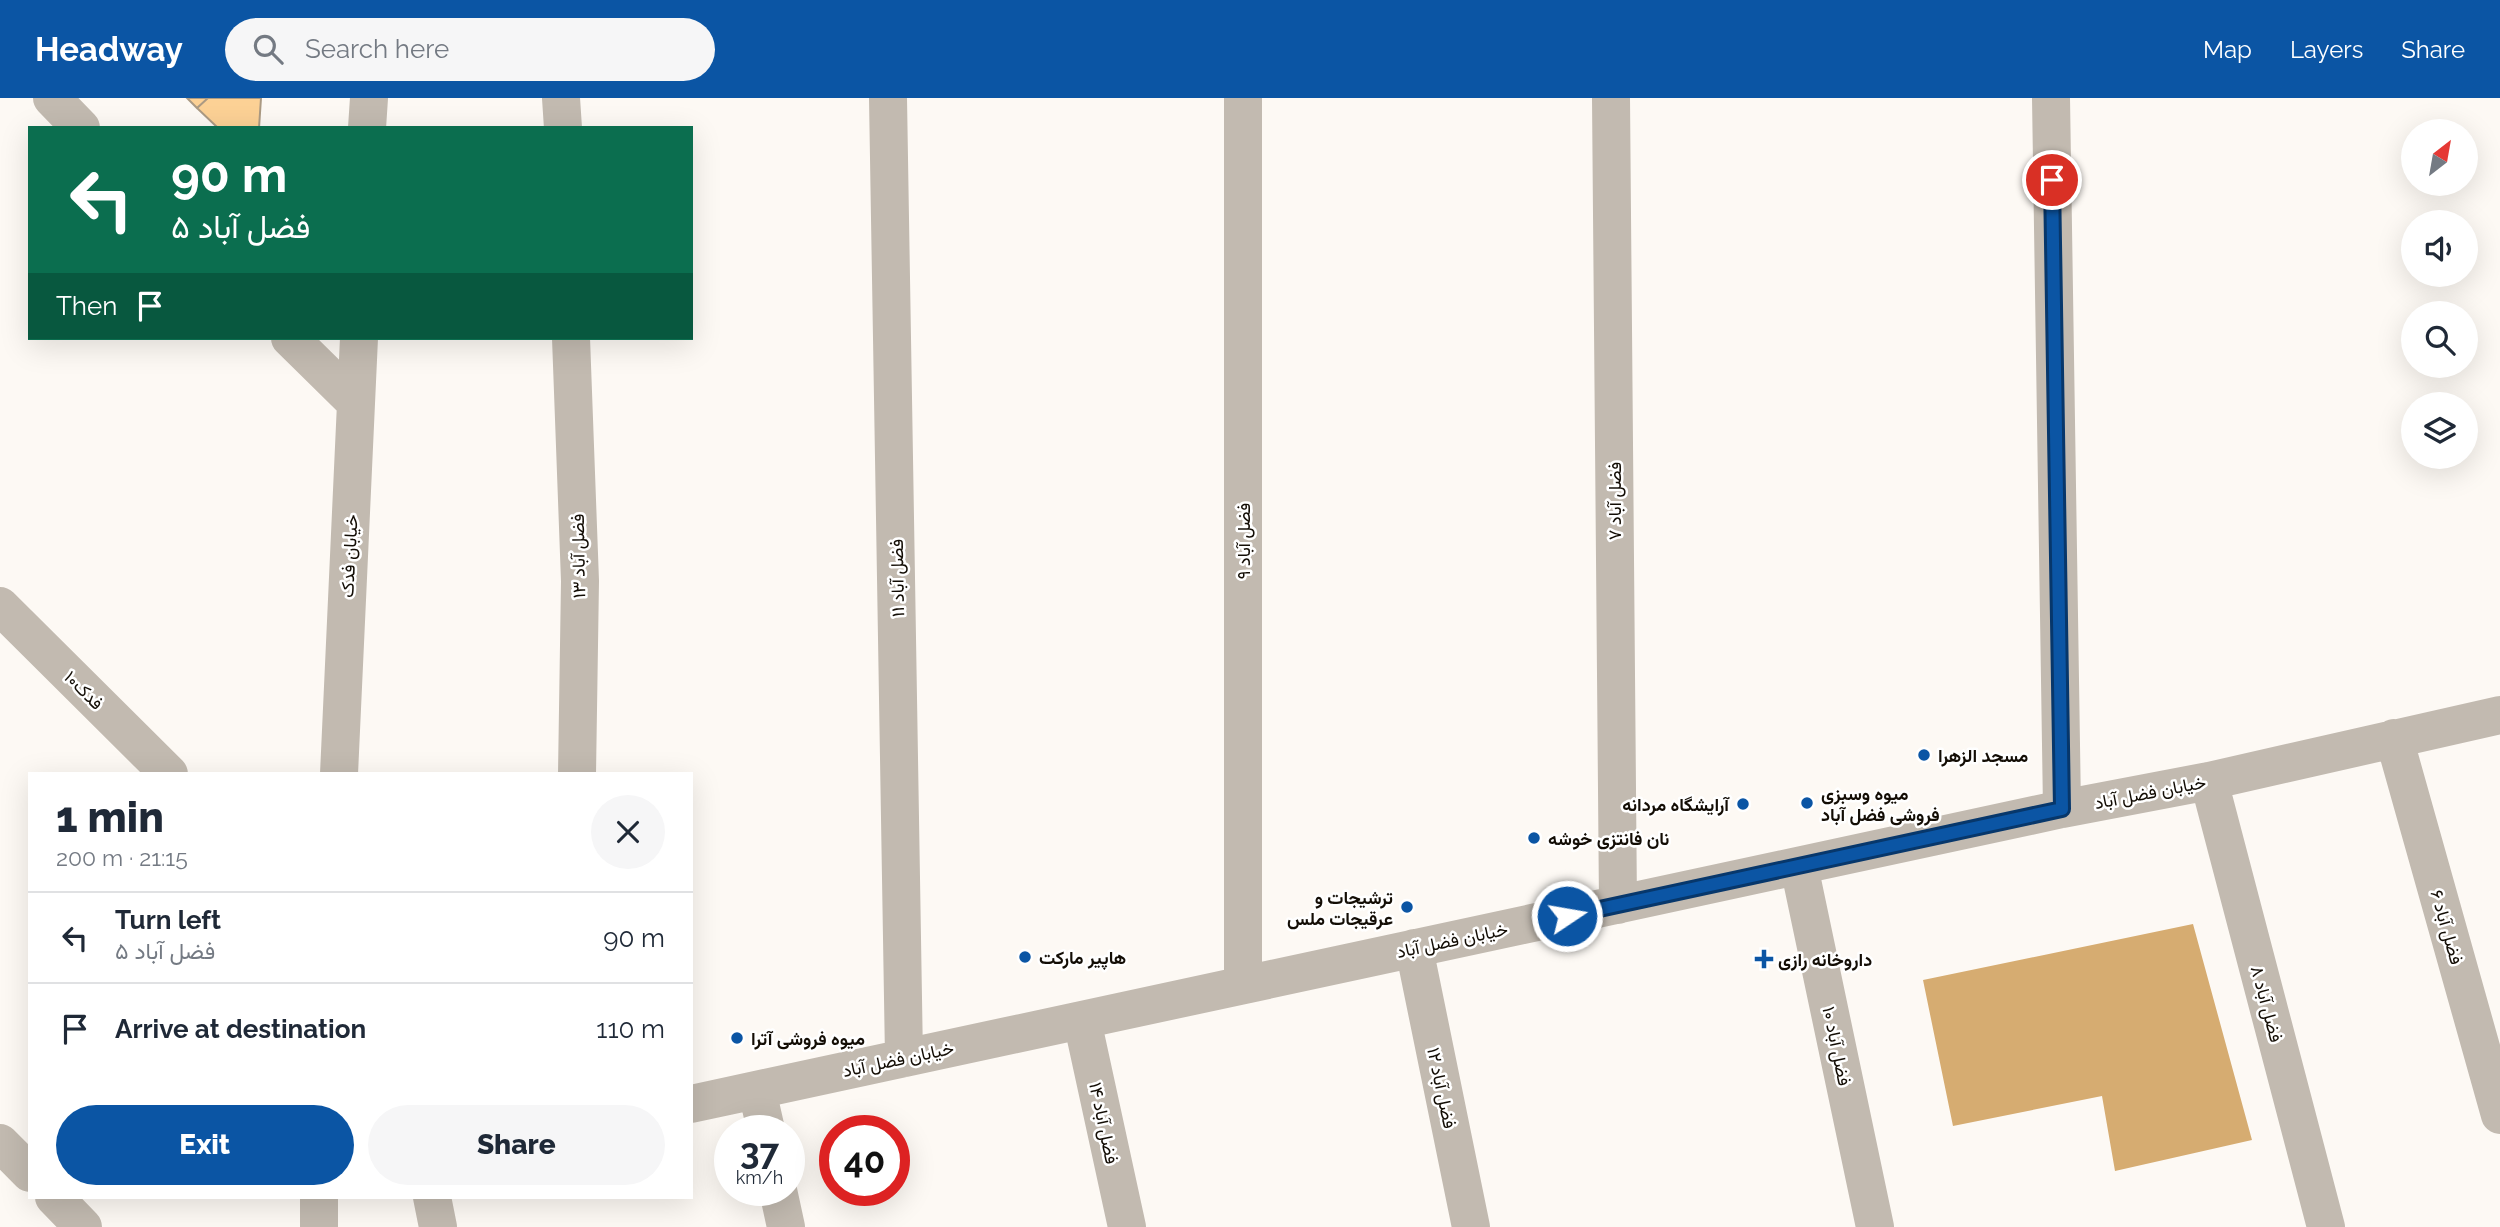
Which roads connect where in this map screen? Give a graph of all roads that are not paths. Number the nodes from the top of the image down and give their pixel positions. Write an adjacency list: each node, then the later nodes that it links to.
1 (52, 98): 8 (street)
2 (369, 98): 9 (street)
3 (562, 98): 10 (street)
4 (888, 98): 28 (street, فضل آباد ۱۱)
5 (1243, 98): 26 (street, فضل آباد ۹)
6 (1611, 98): 24 (street, فضل آباد ۷)
7 (2051, 98): 22 (street)
8 (79, 126)
9 (367, 126)
10 (563, 126)
11 (292, 340): 14 (street)
12 (359, 340): 14 (street, خیابان فدک)
13 (571, 340): 20 (street, فضل آباد ۱۳)
14 (356, 403): 19 (street, خیابان فدک)
15 (0, 606): 18 (street, فدک۱۰)
16 (2500, 715): 17 (street, خیابان فضل آباد)
17 (2394, 738): 21 (street, خیابان فضل آباد); 32 (street, فضل آباد ۶)
18 (167, 772)
19 (339, 772)
20 (577, 772)
21 (2209, 781): 22 (street, خیابان فضل آباد); 46 (street, فضل آباد ۸)
22 (2062, 809): 23 (street, خیابان فضل آباد)
23 (1799, 866): 24 (street, خیابان فضل آباد); 45 (street, فضل آباد ۱۰)
24 (1618, 905): 25 (street, خیابان فضل آباد)
25 (1413, 948): 26 (street, خیابان فضل آباد); 44 (street, فضل آباد ۱۲)
26 (1243, 985): 27 (street, خیابان فضل آباد)
27 (1082, 1020): 28 (street, خیابان فضل آباد); 43 (street, فضل آباد ۱۴)
28 (904, 1058): 29 (street, خیابان فضل آباد)
29 (757, 1090): 30 (street, خیابان فضل آباد); 31 (street)
30 (693, 1104)
31 (763, 1115)
32 (2500, 1115)
33 (0, 1143): 34 (street)
34 (28, 1171)
35 (56, 1199): 39 (street)
36 (319, 1199): 40 (street)
37 (432, 1199): 41 (street)
38 (781, 1206): 42 (street)
39 (83, 1227)
40 (319, 1227)
41 (438, 1227)
42 (786, 1227)
43 (1127, 1227)
44 (1471, 1227)
45 (1875, 1227)
46 (2326, 1227)

